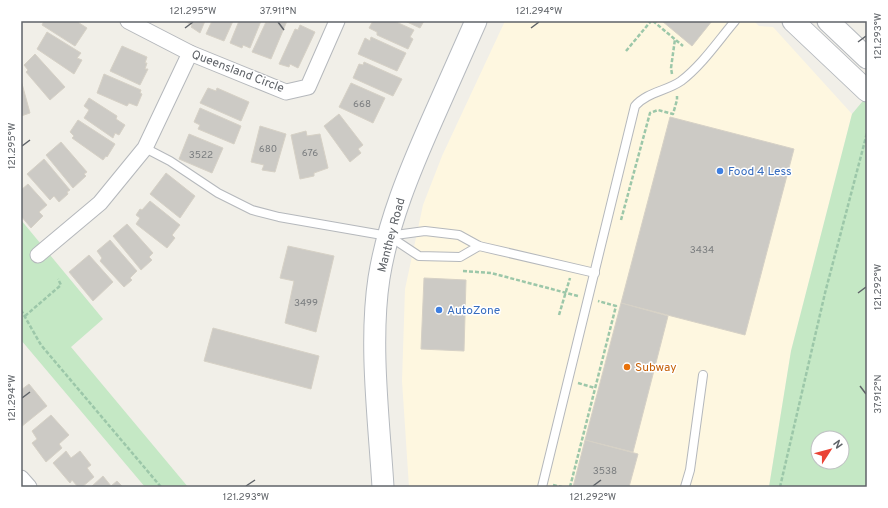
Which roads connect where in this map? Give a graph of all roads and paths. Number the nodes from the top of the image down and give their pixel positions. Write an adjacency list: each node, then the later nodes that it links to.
1 (128, 21): 11 (street, Queensland Circle)
2 (337, 21): 11 (street, Queensland Circle)
3 (476, 21): 18 (street, Manthey Road)
4 (652, 21): 8 (path); 10 (path)
5 (735, 21): 13 (lane)
6 (793, 21): 14 (street)
7 (828, 21): 12 (street)
8 (675, 39): 9 (path); 13 (path)
9 (683, 46)
10 (626, 51)
11 (190, 53): 16 (street)
12 (867, 58)
13 (675, 84): 17 (path); 23 (lane)
14 (867, 90)
15 (867, 133): 42 (path)
16 (145, 148): 18 (lane); 20 (street)
17 (620, 222)
18 (388, 236): 19 (lane); 19 (lane); 38 (street, Manthey Road)
19 (478, 246): 21 (lane)
20 (38, 255)
21 (573, 268): 23 (lane); 25 (path)
22 (463, 271): 25 (path)
23 (595, 273): 27 (lane)
24 (58, 279): 31 (path)
25 (566, 293): 27 (path); 30 (path)
26 (600, 294): 28 (path)
27 (588, 299): 28 (path); 33 (lane)
28 (598, 301): 34 (path)
29 (21, 310): 31 (path)
30 (559, 315)
31 (24, 316): 37 (path)
32 (703, 375): 41 (lane)
33 (568, 381): 34 (path); 39 (lane)
34 (595, 388): 40 (path)
35 (21, 478): 36 (street)
36 (29, 487)
37 (161, 487)
38 (383, 487)
39 (542, 487)
40 (570, 487)
41 (685, 487)
42 (780, 487)

